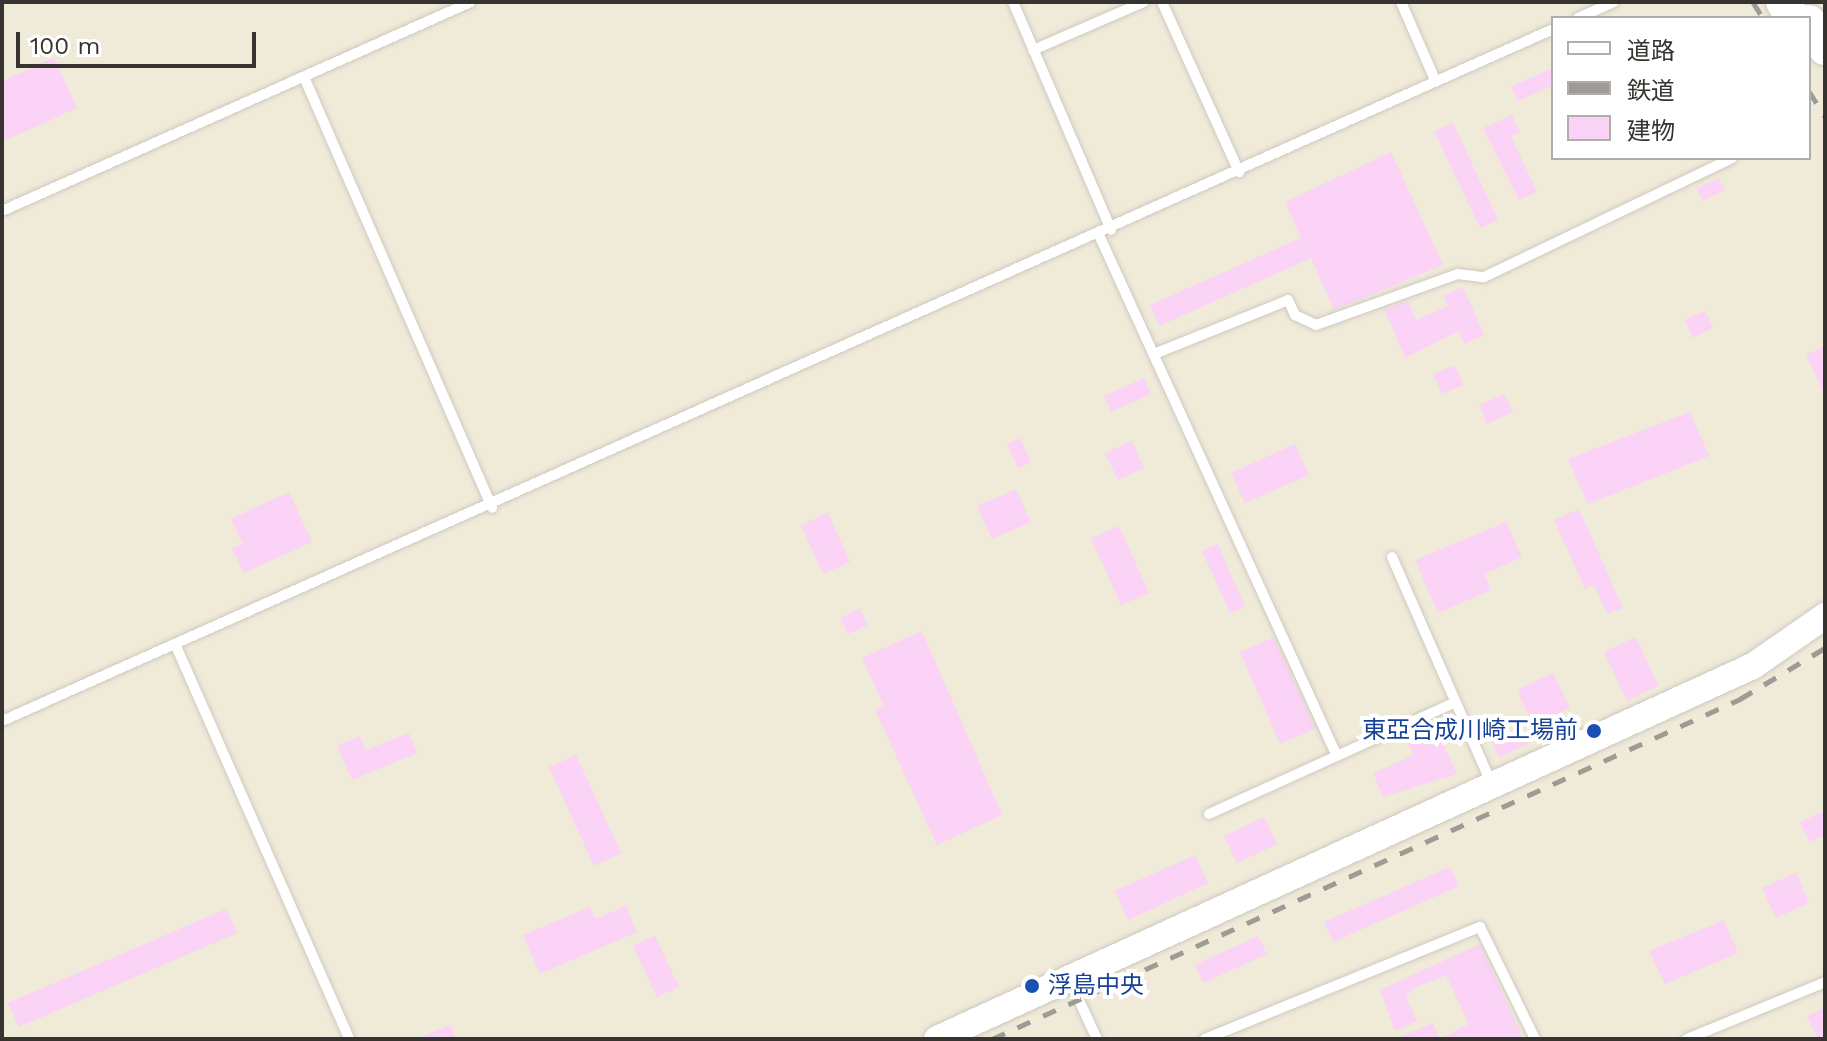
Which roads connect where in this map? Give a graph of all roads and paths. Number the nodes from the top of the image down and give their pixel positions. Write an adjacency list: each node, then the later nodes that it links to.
1 (471, 2): 16 (lane)
2 (1013, 2): 14 (lane)
3 (1144, 2): 14 (lane)
4 (1162, 2): 19 (lane)
5 (1401, 2): 17 (lane)
6 (1614, 2): 8 (lane)
7 (1813, 2): 9 (highway)
8 (1582, 16)
9 (1825, 20)
10 (1811, 25): 13 (highway)
11 (1551, 30): 17 (lane)
12 (1811, 46): 15 (highway)
13 (1825, 48)
14 (1033, 50): 21 (lane)
15 (1825, 68)
16 (304, 77): 20 (lane); 24 (lane)
17 (1436, 82): 19 (lane)
18 (1728, 160): 23 (lane)
19 (1239, 172): 21 (lane)
20 (2, 211)
21 (1111, 230): 22 (lane)
22 (1099, 235): 23 (lane); 24 (lane)
23 (1154, 354): 30 (lane)
24 (492, 508): 27 (lane)
25 (1392, 557): 28 (lane)
26 (1825, 616): 31 (street)
27 (176, 646): 29 (lane); 35 (lane)
28 (1454, 703): 30 (lane); 31 (lane)
29 (2, 721)
30 (1336, 754): 32 (lane)
31 (1493, 787): 33 (street)
32 (1209, 814)
33 (1070, 979): 36 (street); 37 (lane)
34 (1825, 982): 40 (lane)
35 (349, 1039)
36 (937, 1039)
37 (1097, 1039)
38 (1205, 1039): 39 (lane)
39 (1535, 1039)
40 (1687, 1039)

